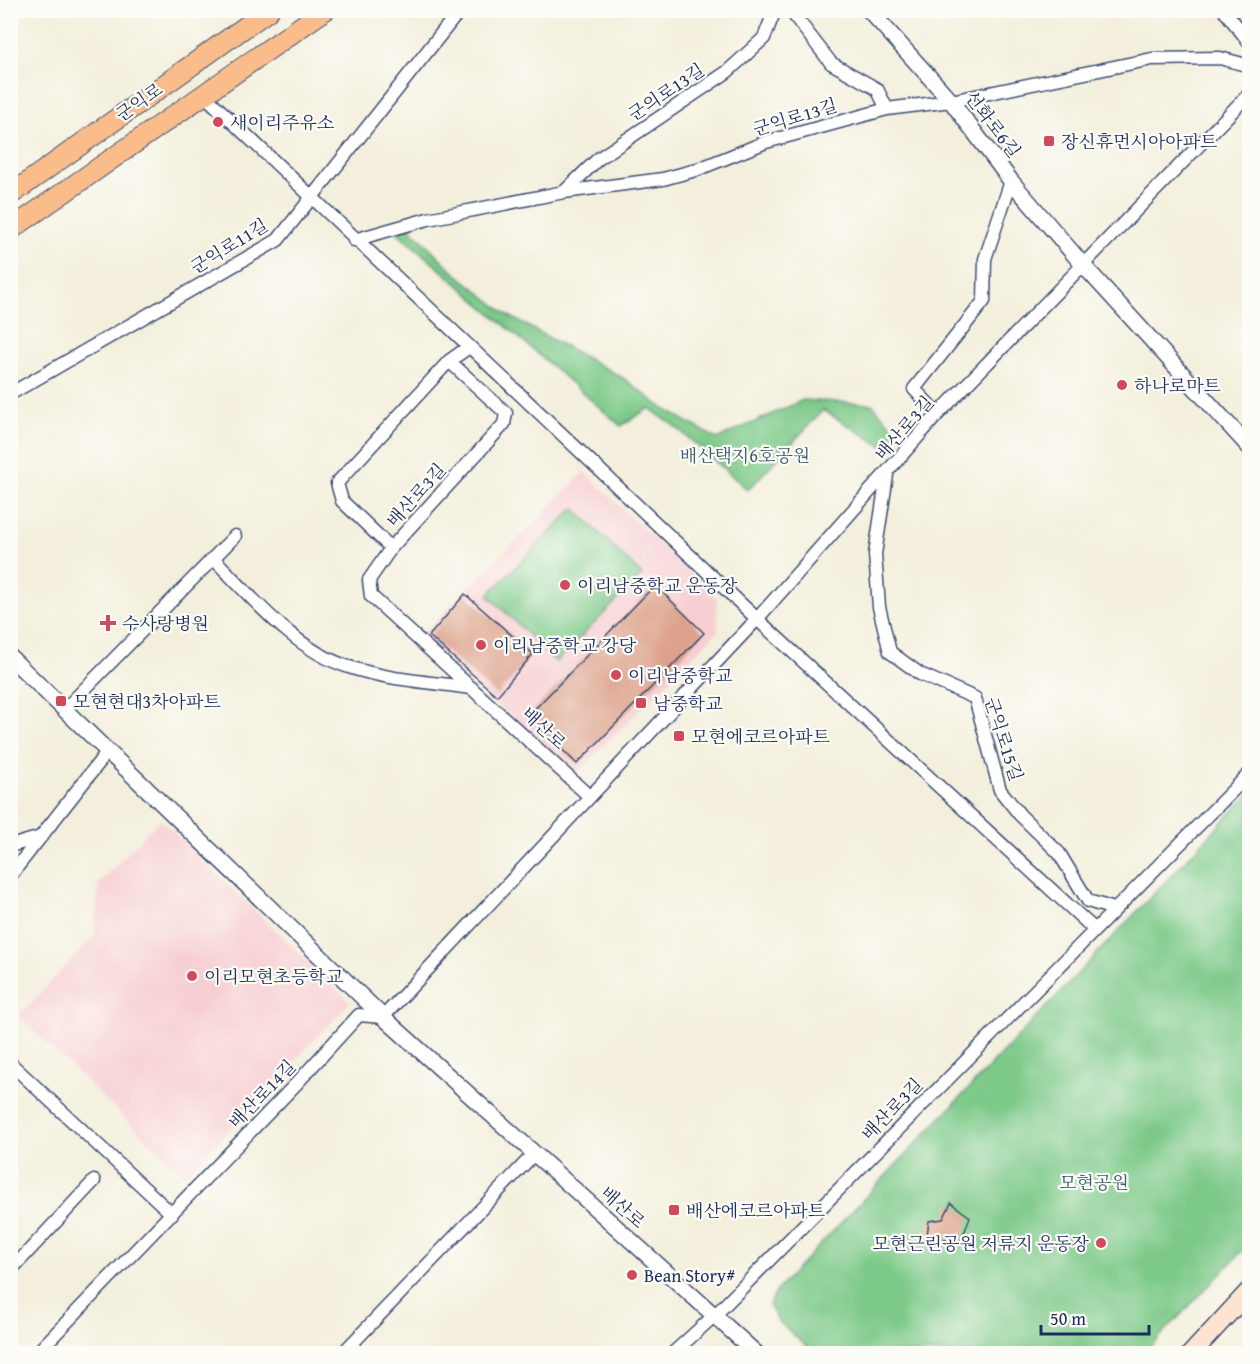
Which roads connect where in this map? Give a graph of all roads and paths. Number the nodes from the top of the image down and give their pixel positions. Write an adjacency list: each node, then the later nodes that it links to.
1 (269, 10): 16 (main road, 군익로)
2 (325, 10): 11 (main road, 군익로)
3 (460, 10): 17 (street, 군익로11길)
4 (775, 10): 15 (street, 군의로13길)
5 (790, 10): 13 (street)
6 (869, 10): 12 (street, 선화로6길)
7 (1224, 10): 8 (street)
8 (1250, 43)
9 (1250, 66): 12 (street, 군익로13길)
10 (1250, 93): 20 (street)
11 (203, 94): 17 (street); 18 (main road, 군익로)
12 (951, 101): 13 (street, 군익로13길); 14 (street, 선화로6길)
13 (887, 109): 15 (street, 군익로13길)
14 (1011, 181): 20 (street, 선화로6길); 24 (street)
15 (564, 192): 19 (street, 군익로13길)
16 (10, 195)
17 (309, 197): 19 (street); 23 (street, 군익로11길)
18 (10, 230)
19 (354, 240): 21 (street)
20 (1083, 265): 24 (street, 배산로3길); 25 (street, 선화로6길)
21 (470, 347): 22 (street, 배산로3길); 30 (street)
22 (449, 361): 28 (street, 배산로3길); 28 (street, 배산로3길)
23 (10, 394)
24 (938, 414): 26 (street, 배산로3길)
25 (1250, 448)
26 (888, 474): 30 (street, 배산로3길); 40 (street, 군익로15길)
27 (235, 536): 29 (street)
28 (392, 548): 32 (street, 배산로3길)
29 (213, 558): 32 (street); 33 (street)
30 (757, 619): 36 (street, 배산로3길); 41 (street)
31 (10, 657): 33 (street, 배산로)
32 (472, 688): 36 (street, 배산로)
33 (65, 709): 34 (street, 배산로)
34 (108, 751): 37 (street); 42 (street, 배산로)
35 (1250, 773): 40 (street, 배산로3길)
36 (589, 796): 42 (street)
37 (41, 837): 38 (street); 39 (street)
38 (10, 846)
39 (10, 876)
40 (1114, 909): 41 (street, 배산로3길)
41 (1094, 929): 49 (street, 배산로3길)
42 (383, 1017): 44 (street, 배산로); 46 (street, 배산로14길)
43 (10, 1063): 46 (street)
44 (534, 1154): 49 (street, 배산로); 51 (street)
45 (94, 1181): 47 (street)
46 (171, 1214): 50 (street, 배산로14길)
47 (10, 1271)
48 (1250, 1290): 54 (main road)
49 (715, 1315): 52 (street, 배산로3길); 53 (street, 배산로)
50 (36, 1353)
51 (342, 1353)
52 (672, 1353)
53 (757, 1353)
54 (1191, 1353)

